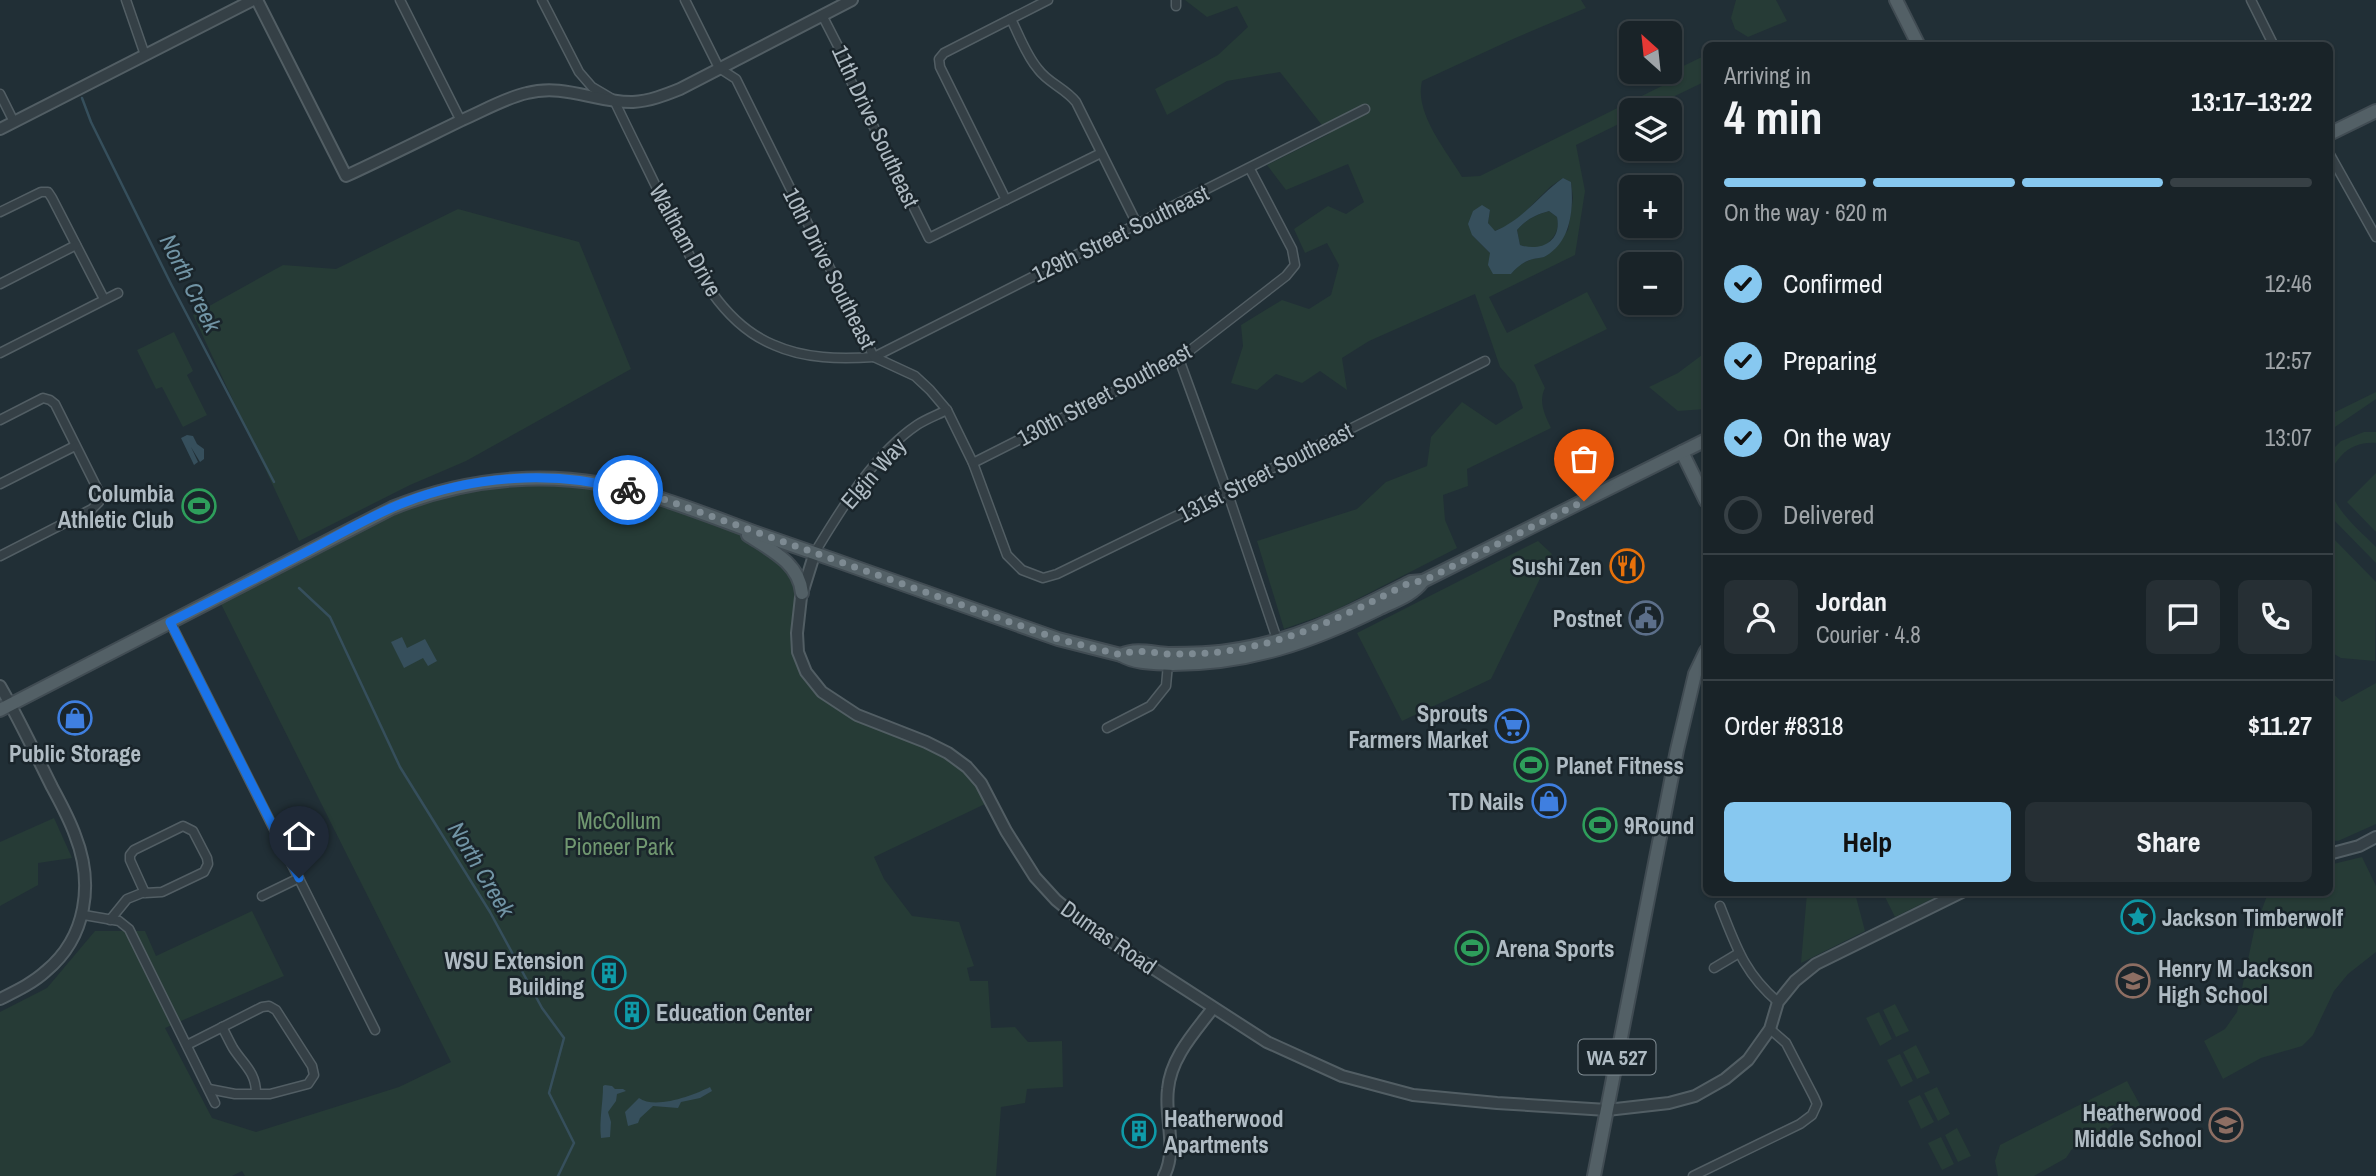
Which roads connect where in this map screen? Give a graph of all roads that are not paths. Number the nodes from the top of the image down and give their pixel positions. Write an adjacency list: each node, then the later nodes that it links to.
1 (126, 0): 14 (street)
2 (255, 0): 14 (street); 20 (street)
3 (400, 0): 20 (street)
4 (542, 0): 17 (street)
5 (685, 0): 15 (street, 10th Drive Southeast)
6 (852, 0): 10 (street)
7 (1048, 0): 11 (street)
8 (1896, 0): 12 (main road)
9 (2251, 0): 13 (street)
10 (822, 15): 15 (street); 27 (street, 11th Drive Southeast)
11 (1011, 19): 24 (street); 27 (street)
12 (1917, 42)
13 (2272, 42)
14 (145, 55): 21 (street)
15 (719, 68): 17 (street); 36 (street, 10th Drive Southeast)
16 (0, 94): 21 (street)
17 (614, 100): 20 (street); 36 (street, Waltham Drive)
18 (1365, 109): 26 (street, 129th Street Southeast)
19 (2376, 111): 23 (main road)
20 (461, 121)
21 (14, 122): 22 (street)
22 (0, 129)
23 (2333, 132)
24 (1101, 153): 27 (street); 29 (street)
25 (2333, 160): 30 (street)
26 (1250, 169): 29 (street, 129th Street Southeast); 37 (street, 130th Street Southeast)
27 (1006, 200)
28 (0, 212): 31 (street)
29 (1137, 224): 36 (street, 129th Street Southeast)
30 (2376, 237)
31 (76, 245): 32 (street); 34 (street)
32 (0, 284)
33 (118, 293): 34 (street)
34 (104, 299): 35 (street)
35 (0, 353)
36 (874, 357): 39 (street, 10th Drive Southeast)
37 (1179, 359): 44 (street, 130th Street Southeast); 46 (street)
38 (1485, 361): 46 (street, 131st Street Southeast)
39 (947, 410): 44 (street, 10th Drive Southeast); 49 (street, Elgin Way)
40 (0, 420): 42 (street)
41 (1703, 442): 43 (main road)
42 (75, 446): 45 (street); 50 (street)
43 (1682, 452): 47 (main road); 52 (main road)
44 (973, 463): 51 (street, 10th Drive Southeast)
45 (0, 484)
46 (1227, 491): 51 (street, 131st Street Southeast); 55 (street)
47 (1703, 495)
48 (730, 523): 49 (main road); 53 (main road); 54 (main road)
49 (815, 552): 53 (street, Dumas Road); 56 (main road)
50 (0, 556)
51 (1043, 578)
52 (1423, 581): 55 (main road); 58 (main road)
53 (803, 593): 75 (street, Dumas Road)
54 (170, 622): 60 (main road); 64 (street)
55 (1278, 642): 56 (main road)
56 (1121, 655): 58 (main road)
57 (1703, 657): 83 (main road, WA 527)
58 (1168, 663): 61 (street)
59 (0, 686): 60 (street)
60 (4, 710): 69 (street)
61 (1107, 728)
62 (2376, 837): 63 (street)
63 (2333, 853)
64 (299, 878): 66 (street); 78 (street)
65 (145, 893): 65 (street); 70 (street)
66 (262, 896)
67 (1954, 896): 74 (street)
68 (1720, 906): 71 (street)
69 (84, 915): 70 (street); 73 (street)
70 (110, 920): 79 (street)
71 (1739, 953): 72 (street); 74 (street)
72 (1714, 968)
73 (0, 999)
74 (1778, 1002): 77 (street, Dumas Road)
75 (1213, 1008): 83 (street, Dumas Road); 84 (street)
76 (222, 1027): 79 (street); 81 (street); 81 (street)
77 (1770, 1029): 83 (street, Dumas Road); 86 (street)
78 (375, 1031)
79 (187, 1045): 80 (street)
80 (209, 1089): 81 (street); 82 (street)
81 (256, 1093)
82 (215, 1103)
83 (1607, 1110): 85 (main road, WA 527)
84 (1164, 1176)
85 (1594, 1176)
86 (1693, 1176)

